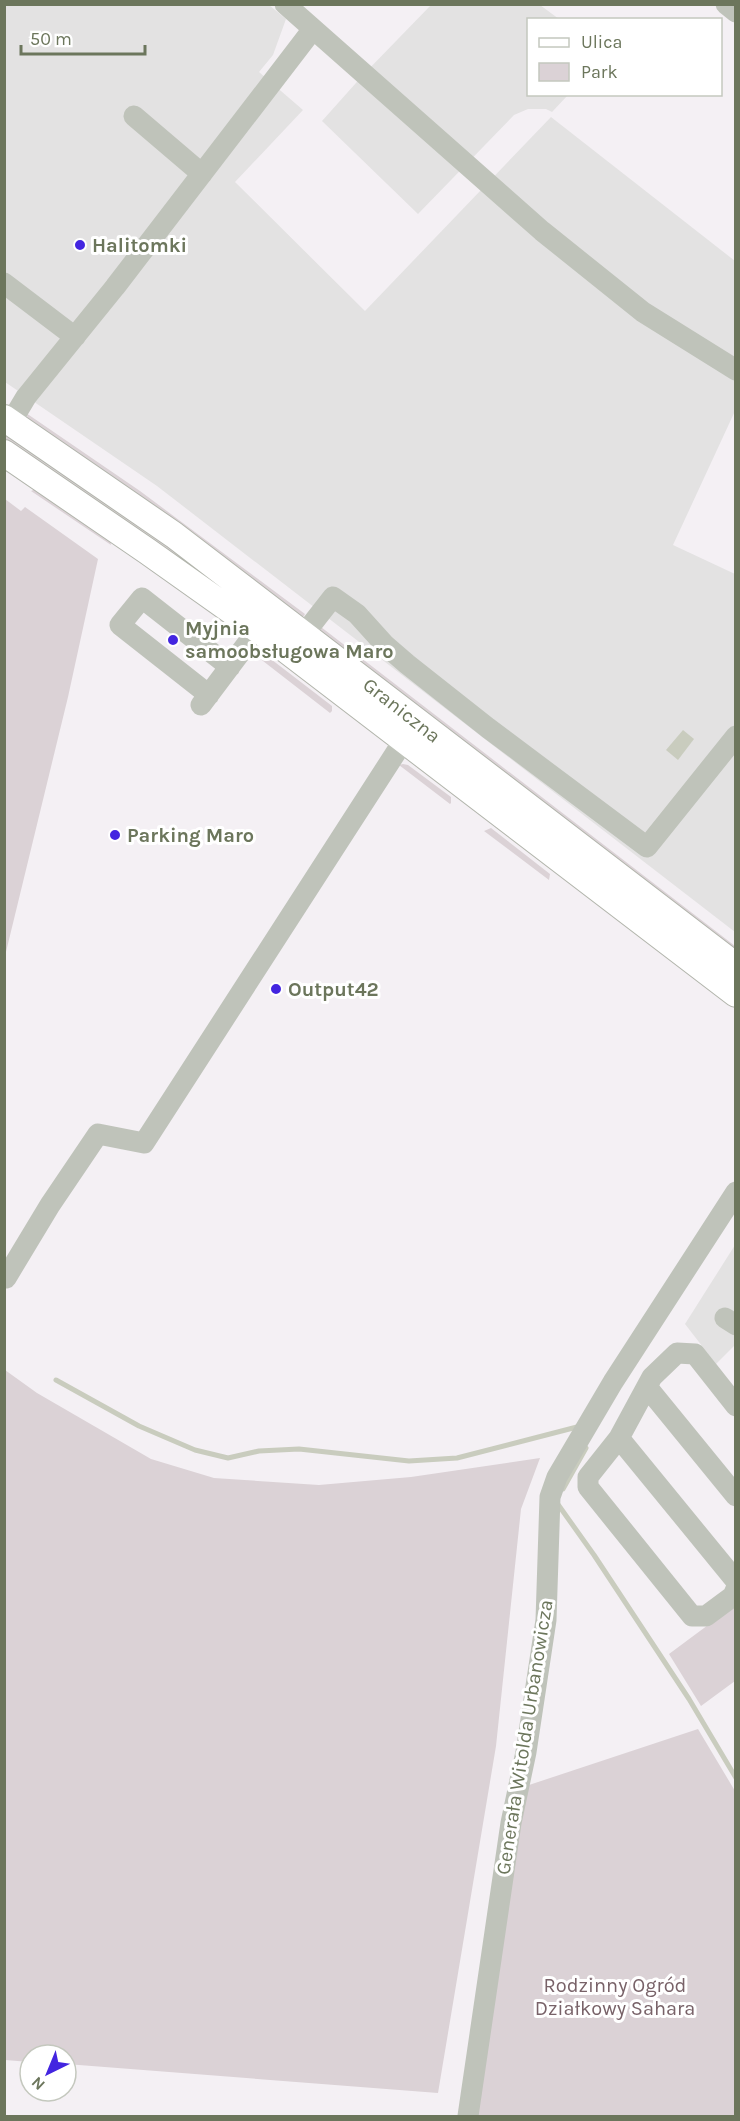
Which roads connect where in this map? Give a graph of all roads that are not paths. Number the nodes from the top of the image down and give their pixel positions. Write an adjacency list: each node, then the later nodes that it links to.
1 (285, 4): 4 (street)
2 (726, 4): 3 (street)
3 (735, 12)
4 (313, 29): 6 (street); 9 (street)
5 (134, 116): 6 (street)
6 (202, 174): 8 (street)
7 (4, 284): 8 (street)
8 (75, 336): 10 (street)
9 (735, 370)
10 (8, 420): 13 (main road, Graniczna)
11 (4, 453): 12 (main road, Graniczna)
12 (258, 629): 14 (street); 16 (main road, Graniczna)
13 (304, 634): 15 (street); 17 (main road, Graniczna)
14 (230, 667): 14 (street)
15 (735, 736)
16 (404, 740): 18 (main road, Graniczna); 20 (street)
17 (735, 966)
18 (735, 994)
19 (735, 1192): 21 (street, Generała Witolda Urbanowicza)
20 (6, 1278)
21 (613, 1382): 22 (street); 28 (street, Generała Witolda Urbanowicza)
22 (644, 1393): 23 (street); 24 (street); 25 (street)
23 (735, 1406)
24 (619, 1438): 26 (street); 27 (street)
25 (735, 1496)
26 (735, 1581)
27 (735, 1589)
28 (468, 2116)

